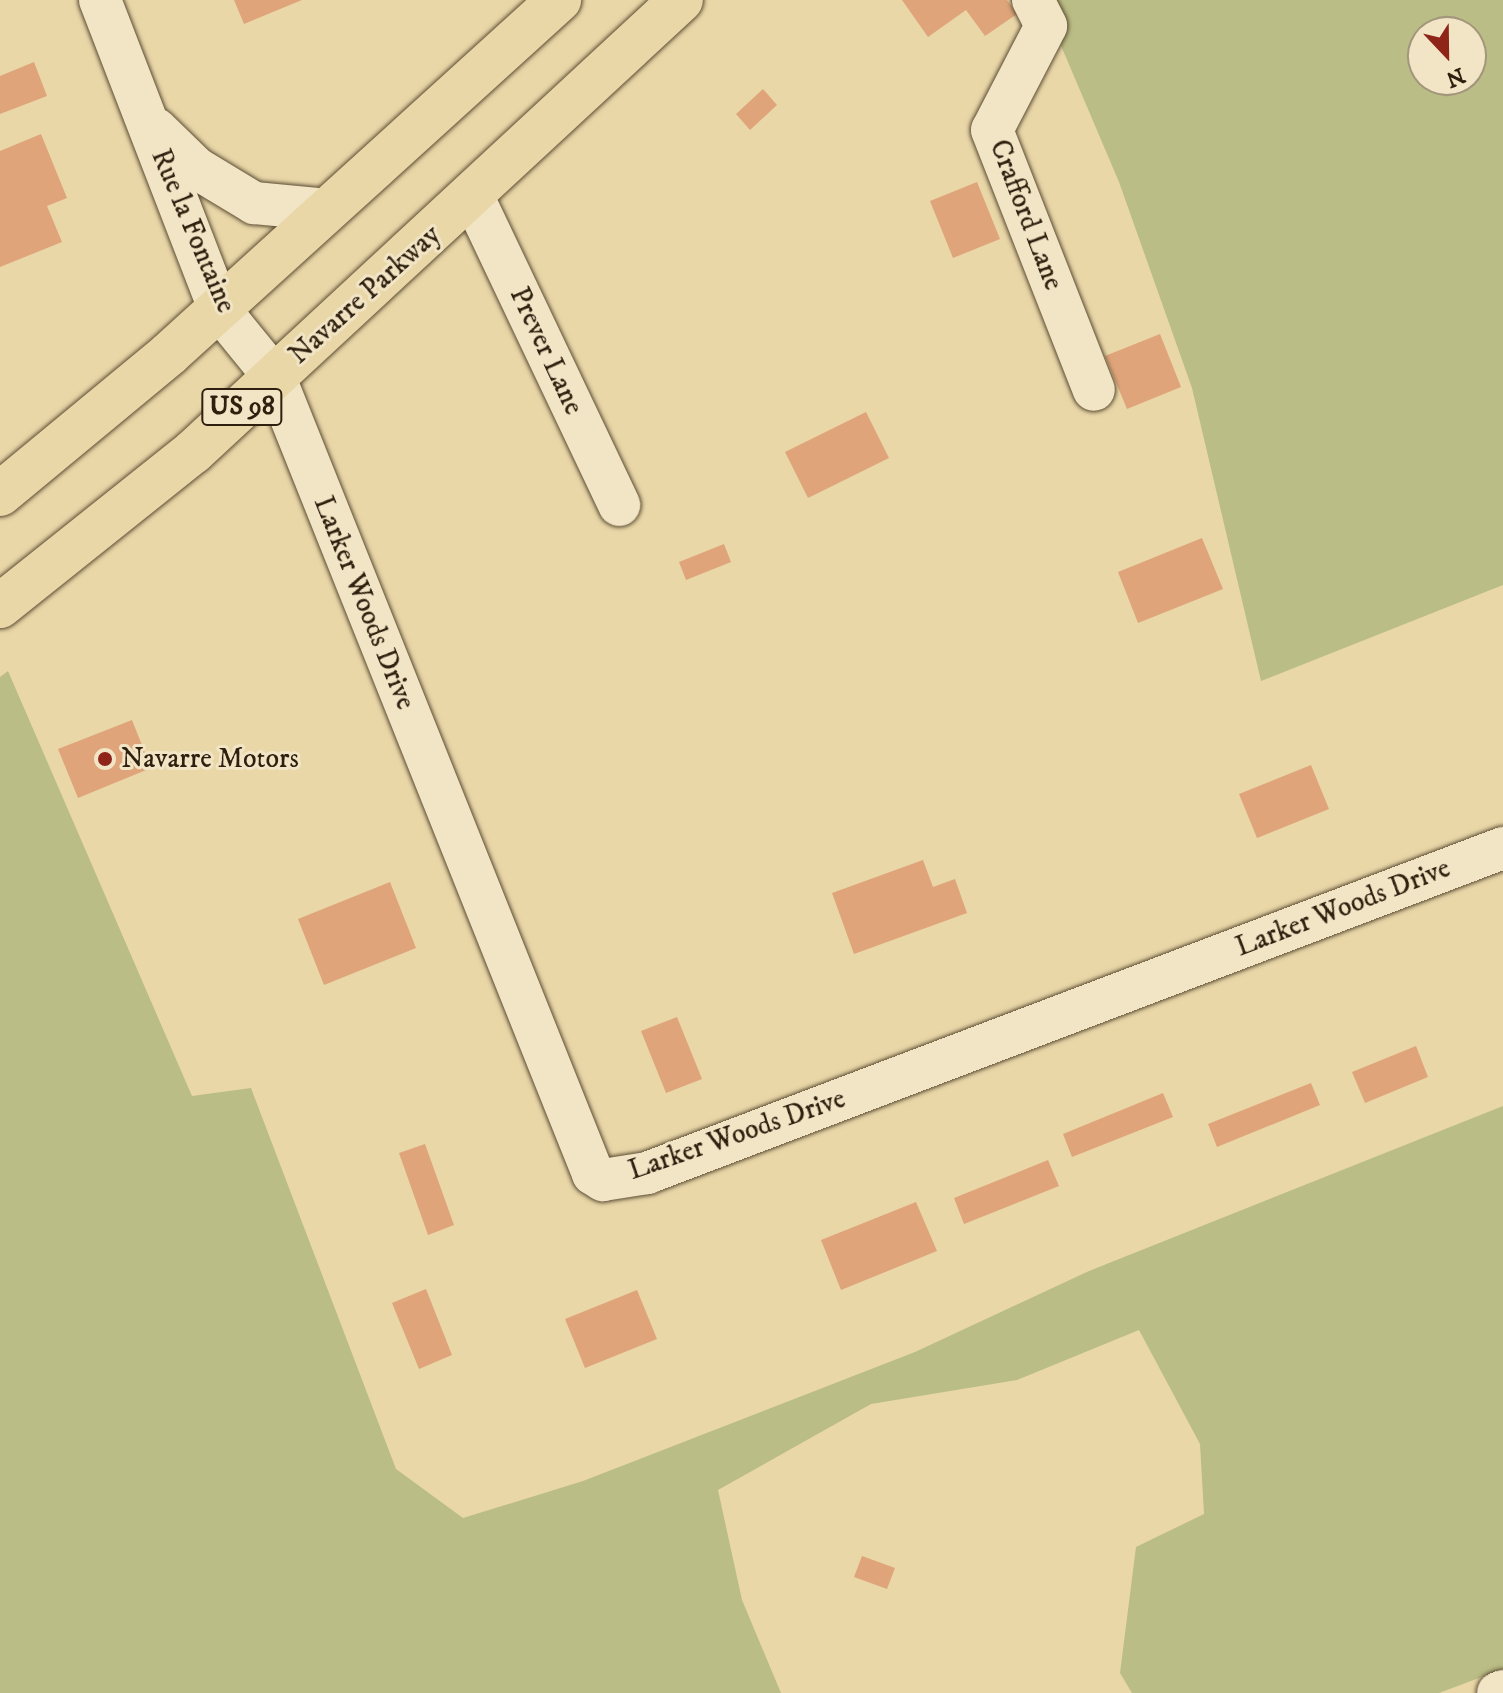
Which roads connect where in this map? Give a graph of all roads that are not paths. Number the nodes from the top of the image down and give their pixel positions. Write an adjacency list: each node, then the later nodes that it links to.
1 (100, 0): 5 (street, Rue la Fontaine)
2 (559, 0): 7 (highway)
3 (681, 0): 6 (highway, Navarre Parkway / US 98)
4 (1033, 0): 10 (street, Crafford Lane)
5 (146, 120): 7 (street, Rue la Fontaine); 8 (street, Rue la Fontaine)
6 (473, 197): 9 (highway, Navarre Parkway / US 98); 12 (street, Prever Lane)
7 (328, 210): 8 (highway)
8 (219, 309): 9 (street, Rue la Fontaine); 11 (highway)
9 (275, 378): 13 (highway, Navarre Parkway / US 98); 14 (street, Larker Woods Drive)
10 (1094, 390)
11 (0, 494)
12 (619, 505)
13 (0, 606)
14 (1503, 848)

